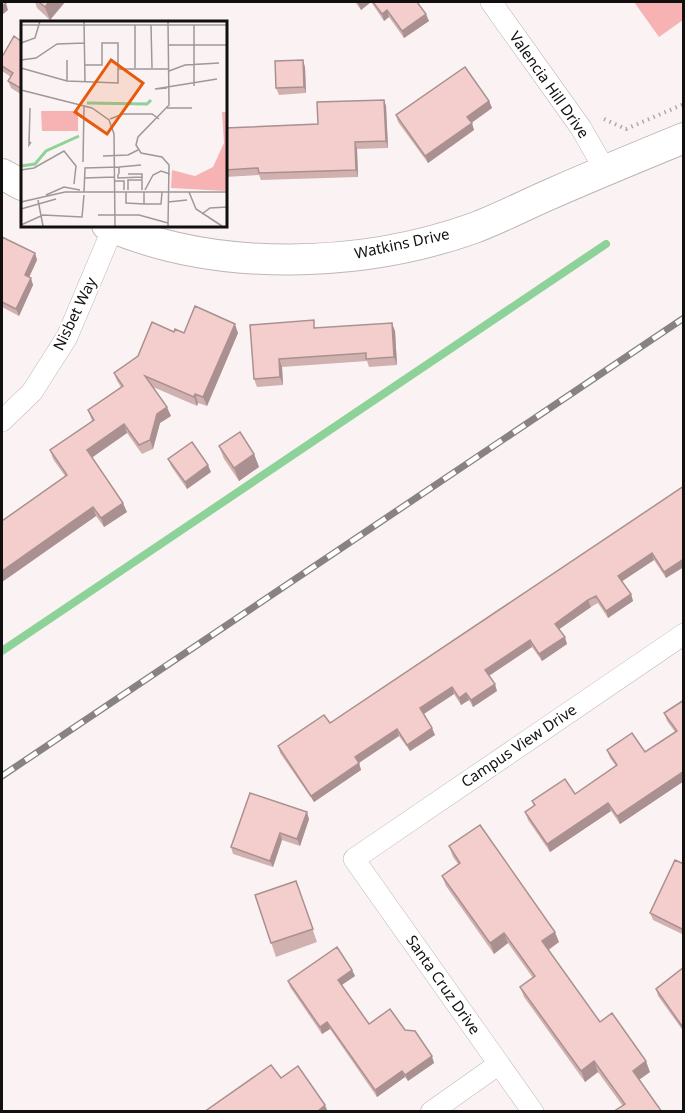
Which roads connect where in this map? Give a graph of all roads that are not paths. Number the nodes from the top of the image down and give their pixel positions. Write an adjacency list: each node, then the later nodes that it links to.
1 (491, 2): 3 (street, Valencia Hill Drive)
2 (684, 138): 3 (main road, Watkins Drive)
3 (605, 170): 6 (main road, Watkins Drive)
4 (2, 174): 5 (main road)
5 (21, 184)
6 (110, 226): 7 (street, Nisbet Way)
7 (2, 421)
8 (684, 634): 9 (street, Campus View Drive)
9 (354, 859): 10 (street, Santa Cruz Drive)
10 (499, 1064): 11 (street); 12 (street, Santa Cruz Drive)
11 (431, 1112)
12 (533, 1112)

